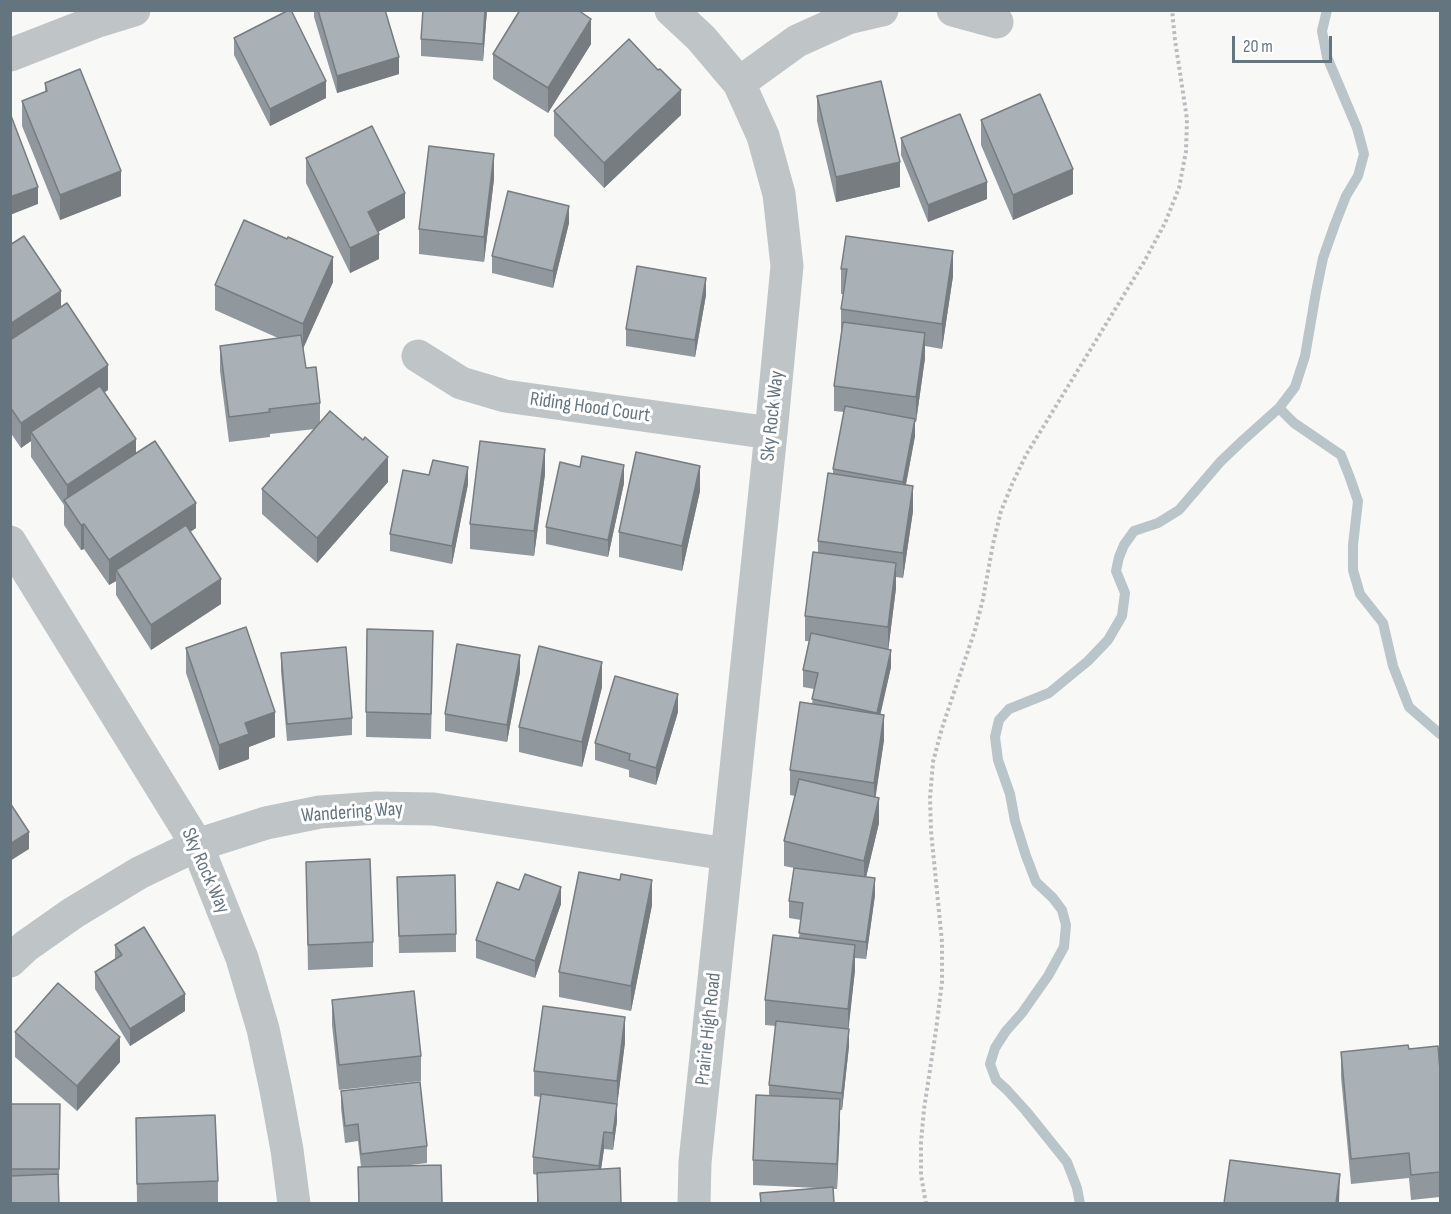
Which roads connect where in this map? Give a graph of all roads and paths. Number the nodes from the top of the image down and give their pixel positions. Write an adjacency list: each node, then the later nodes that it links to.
1 (671, 10): 9 (street, Sky Rock Way)
2 (882, 10): 9 (street)
3 (952, 10): 7 (street)
4 (1172, 10): 18 (path)
5 (128, 12): 6 (street)
6 (92, 16): 8 (street)
7 (997, 22)
8 (10, 55)
9 (739, 83): 11 (street, Sky Rock Way)
10 (418, 356): 11 (street, Riding Hood Court)
11 (771, 434): 14 (street, Sky Rock Way)
12 (10, 543): 13 (street, Sky Rock Way)
13 (197, 845): 14 (street, Wandering Way); 15 (street, Wandering Way); 16 (street, Sky Rock Way)
14 (727, 854): 17 (street, Prairie High Road)
15 (10, 961)
16 (294, 1203)
17 (694, 1203)
18 (926, 1203)

